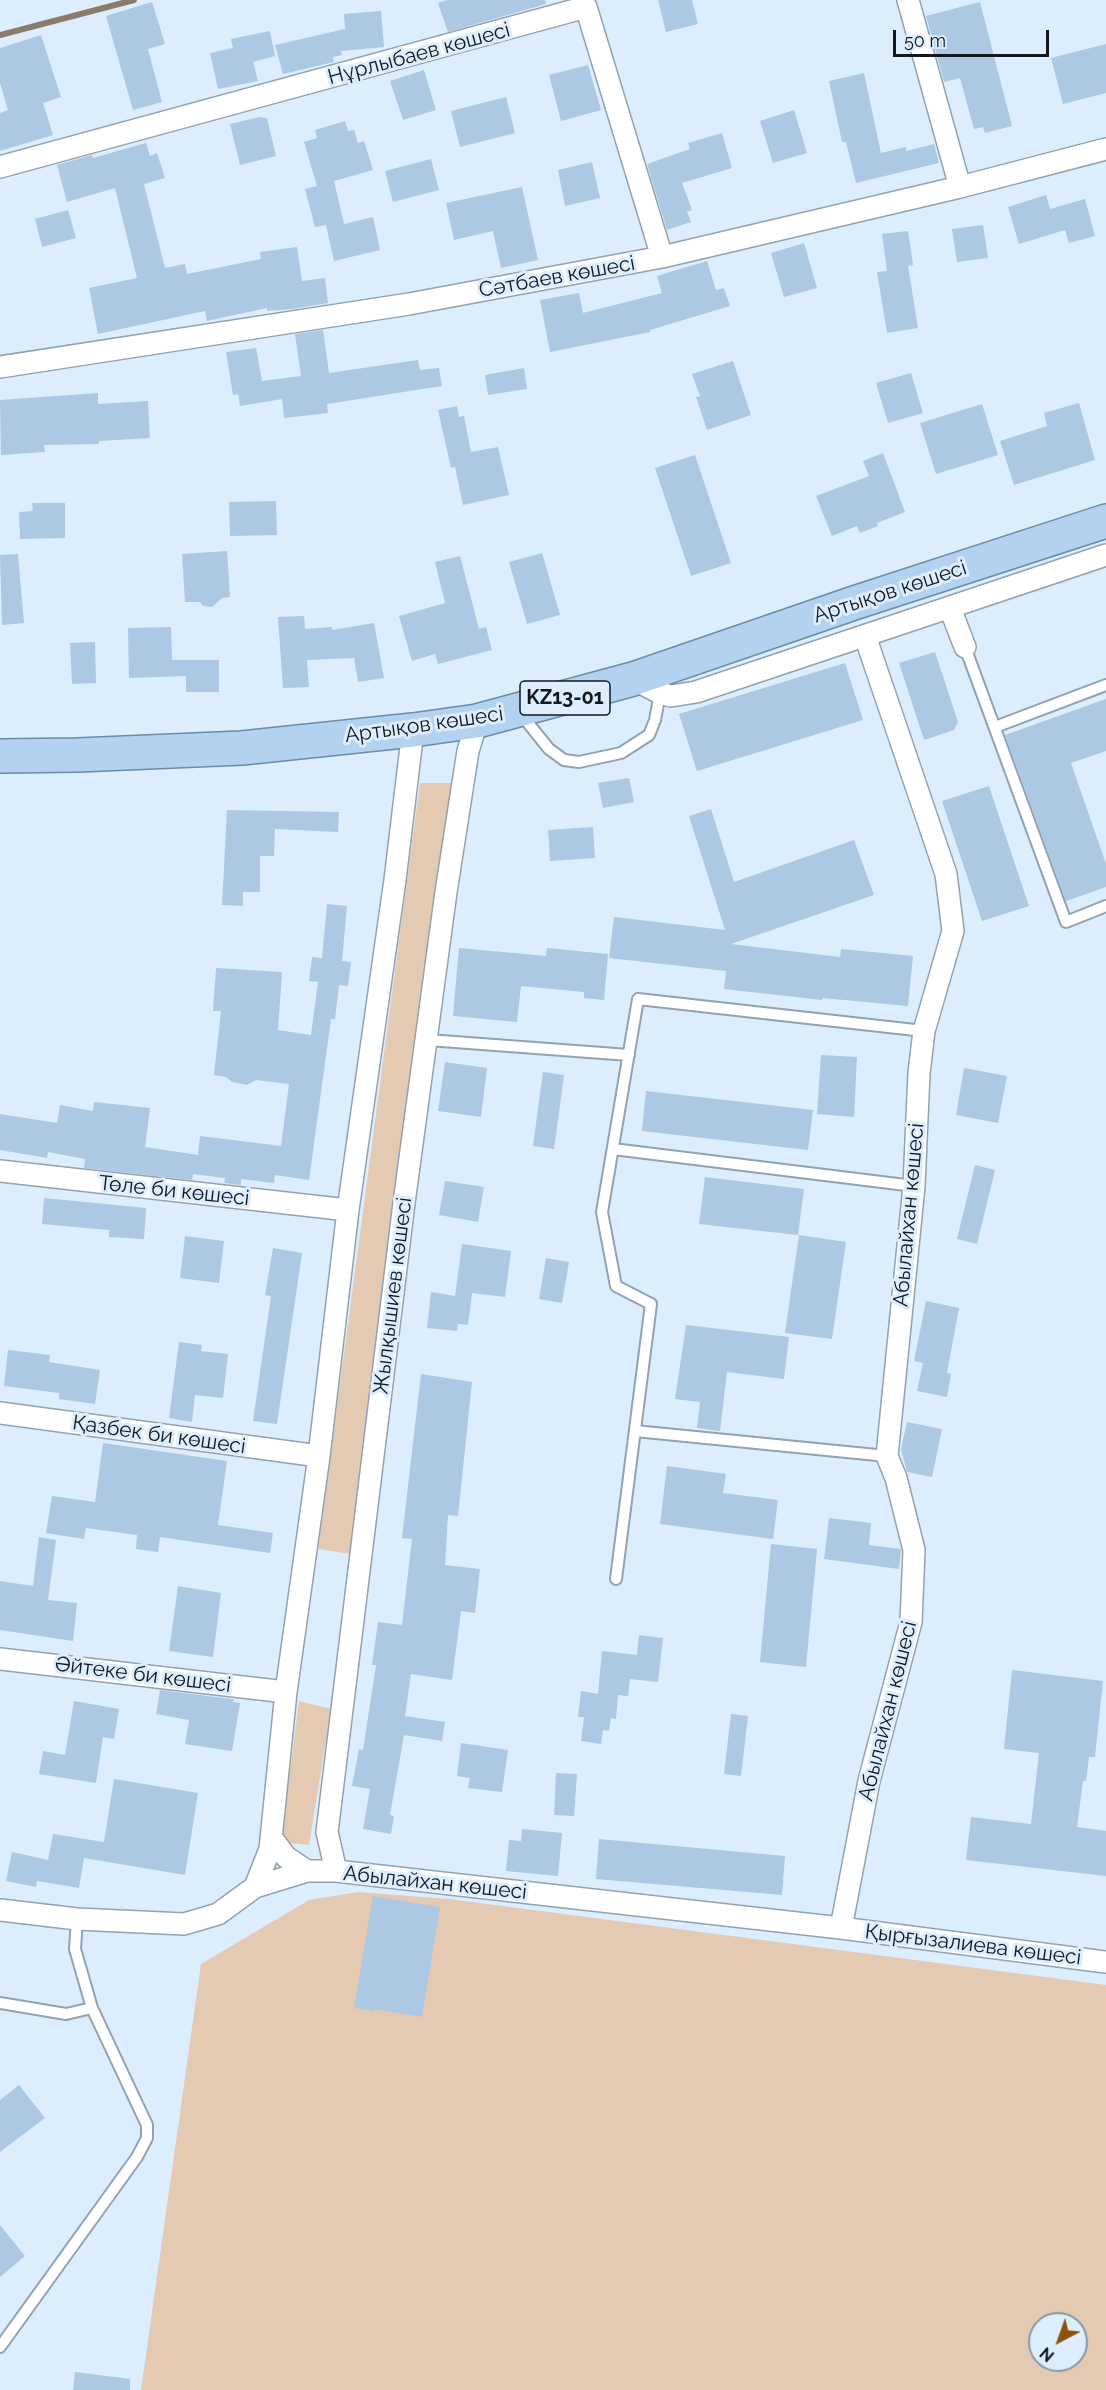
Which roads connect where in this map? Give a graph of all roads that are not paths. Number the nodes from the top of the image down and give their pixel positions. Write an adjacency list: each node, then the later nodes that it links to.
1 (908, 0): 4 (street)
2 (1106, 149): 4 (street, Сәтбаев көшесі)
3 (0, 167): 5 (street, Нұрлыбаев көшесі)
4 (960, 187): 5 (street, Сәтбаев көшесі)
5 (662, 258): 6 (street, Сәтбаев көшесі)
6 (0, 367)
7 (1106, 521): 13 (highway, Артықов көшесі / KZ13-01)
8 (1106, 555): 9 (street)
9 (950, 608): 10 (street); 11 (street)
10 (865, 636): 13 (street); 20 (street, Абылайхан көшесі)
11 (965, 647): 16 (lane)
12 (1106, 685): 16 (lane)
13 (647, 686): 14 (highway, Артықов көшесі / KZ13-01); 14 (lane)
14 (518, 711): 15 (highway, Артықов көшесі / KZ13-01)
15 (477, 721): 17 (highway, Артықов көшесі / KZ13-01); 21 (street, Жылқышиев көшесі)
16 (994, 728): 19 (lane)
17 (413, 730): 18 (highway, Артықов көшесі / KZ13-01); 26 (street)
18 (0, 756)
19 (1106, 906)
20 (924, 1031): 22 (lane); 25 (street, Абылайхан көшесі)
21 (428, 1040): 22 (lane); 36 (street, Жылқышиев көшесі)
22 (629, 1055): 23 (lane)
23 (613, 1149): 25 (lane); 28 (lane)
24 (0, 1171): 26 (street, Төле би көшесі)
25 (914, 1186): 30 (street, Абылайхан көшесі)
26 (348, 1210): 29 (street)
27 (0, 1413): 29 (street, Қазбек би көшесі)
28 (635, 1431): 30 (lane); 31 (lane)
29 (319, 1456): 33 (street)
30 (887, 1456): 40 (street, Абылайхан көшесі)
31 (616, 1579)
32 (0, 1659): 33 (street, Әйтеке би көшесі)
33 (286, 1692): 34 (street)
34 (272, 1837): 35 (street); 37 (street)
35 (307, 1871): 36 (street, Абылайхан көшесі); 37 (street, Абылайхан көшесі)
36 (336, 1871): 40 (street, Абылайхан көшесі)
37 (255, 1887): 39 (street)
38 (0, 1910): 39 (street)
39 (77, 1919): 43 (lane)
40 (841, 1928): 41 (street, Қырғызалиева көшесі)
41 (1106, 1962)
42 (0, 2003): 43 (lane)
43 (92, 2008): 44 (lane)
44 (0, 2347)

